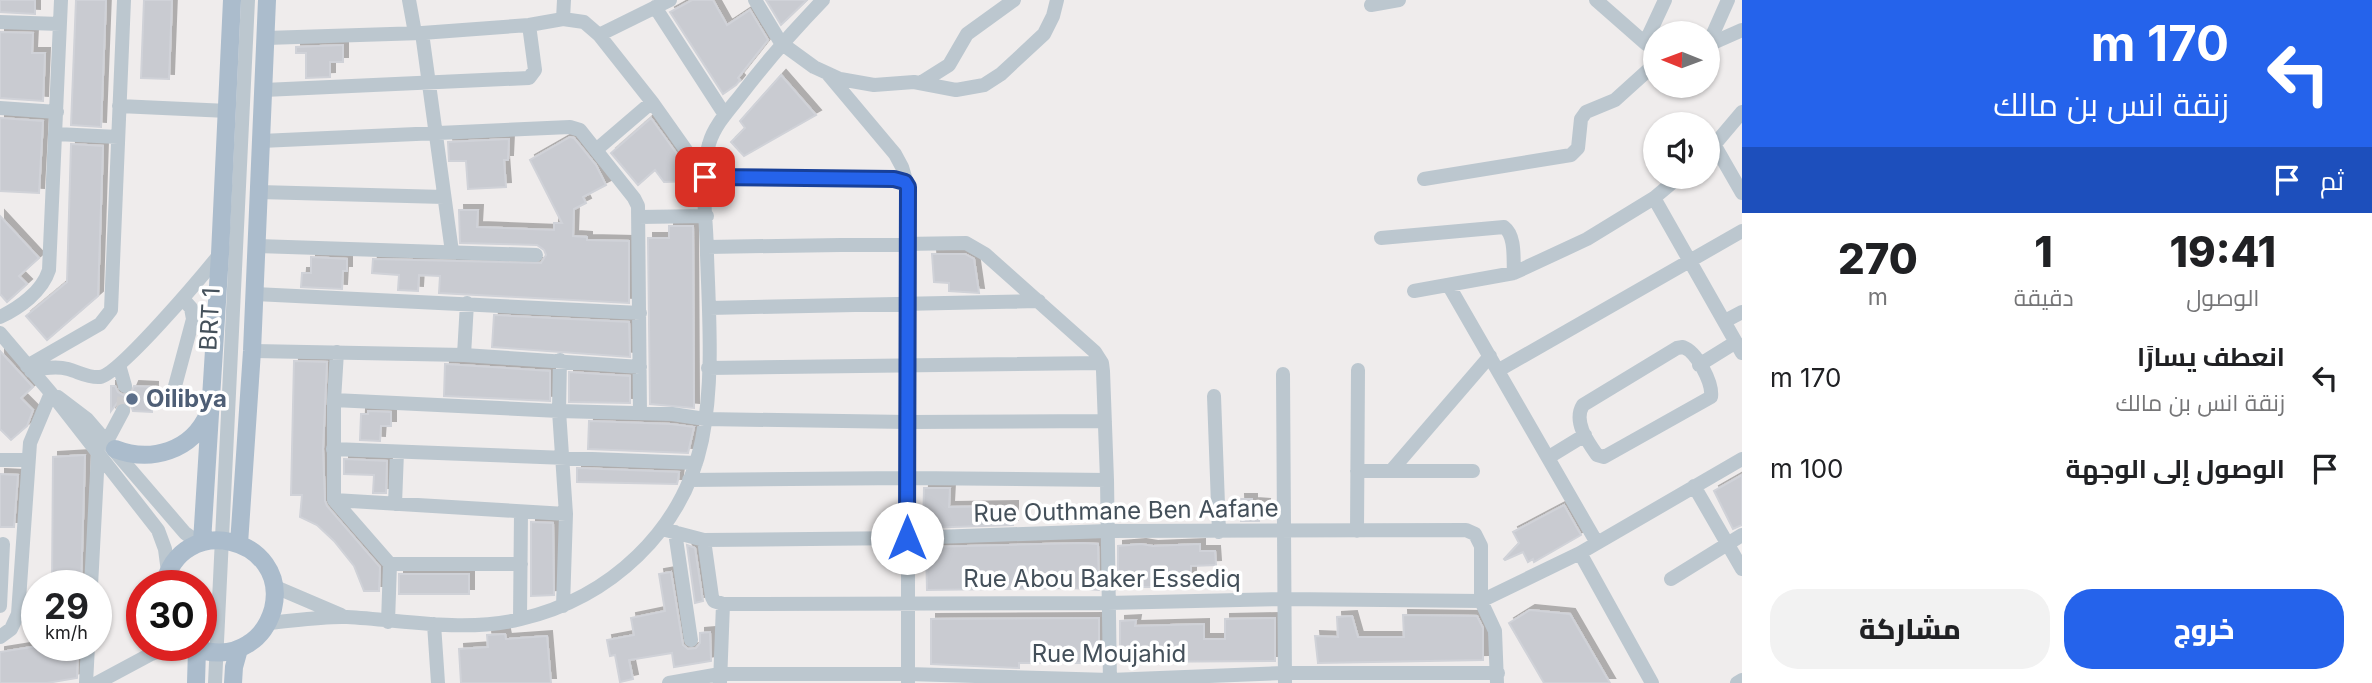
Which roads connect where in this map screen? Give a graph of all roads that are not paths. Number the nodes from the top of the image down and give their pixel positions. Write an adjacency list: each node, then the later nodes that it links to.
1 (61, 0): 23 (street)
2 (124, 0): 38 (street)
3 (232, 0): 40 (main road)
4 (248, 0): 141 (street, BRT 1)
5 (267, 0): 28 (main road)
6 (409, 0): 26 (street)
7 (564, 0): 19 (street)
8 (670, 0): 18 (street)
9 (755, 0): 31 (street)
10 (823, 0): 31 (street)
11 (1014, 0): 34 (street)
12 (1057, 0): 34 (street)
13 (1399, 0): 17 (street)
14 (1596, 0): 30 (street)
15 (1665, 0): 20 (street)
16 (1728, 0): 21 (street)
17 (1371, 5)
18 (654, 7): 27 (street); 43 (street)
19 (563, 19): 24 (street); 27 (street)
20 (1658, 21)
21 (1719, 21)
22 (0, 22): 23 (street)
23 (60, 24): 42 (street)
24 (529, 25): 26 (street); 35 (street)
25 (1742, 30): 29 (street)
26 (419, 33): 28 (street); 35 (street)
27 (599, 35): 37 (street)
28 (266, 38): 36 (main road)
29 (1720, 40)
30 (1643, 41)
31 (781, 43): 32 (street); 43 (street)
32 (827, 74): 34 (street); 53 (street)
33 (1643, 75): 52 (street)
34 (922, 82)
35 (429, 84): 36 (street); 44 (street)
36 (264, 90): 48 (main road)
37 (652, 102): 49 (street); 51 (street)
38 (119, 106): 40 (street); 46 (street)
39 (0, 108): 42 (street)
40 (228, 111): 67 (main road)
41 (1742, 111): 47 (street)
42 (57, 112): 45 (street)
43 (725, 115): 51 (street)
44 (436, 132): 48 (street); 49 (street); 57 (street)
45 (56, 134): 46 (street); 81 (street)
46 (118, 136): 96 (street)
47 (1720, 139)
48 (261, 141): 55 (main road)
49 (596, 150): 60 (street)
50 (1720, 161): 56 (street)
51 (705, 177): 53 (street); 59 (street)
52 (1424, 179)
53 (905, 182): 63 (street)
54 (1665, 189): 58 (street)
55 (259, 192): 57 (street); 64 (main road)
56 (1742, 193)
57 (444, 197): 66 (street)
58 (1654, 198): 69 (street); 70 (street)
59 (707, 216): 60 (street); 65 (street)
60 (639, 217): 80 (street)
61 (1742, 231): 69 (street)
62 (1381, 238): 70 (street)
63 (906, 244): 65 (street); 75 (street); 77 (street)
64 (257, 246): 66 (street); 73 (main road)
65 (707, 247): 78 (street)
66 (452, 252): 68 (street)
67 (220, 254): 74 (street); 105 (main road)
68 (536, 256)
69 (1688, 261): 82 (street); 98 (street)
70 (1514, 273): 71 (street)
71 (1449, 286): 72 (street); 88 (street)
72 (1414, 291)
73 (255, 294): 76 (street); 85 (main road)
74 (183, 299): 91 (street); 104 (street)
75 (1040, 301): 77 (street); 90 (street)
76 (467, 303): 80 (street); 87 (street)
77 (906, 304): 78 (street); 94 (street)
78 (709, 308): 95 (street)
79 (1742, 312): 82 (street)
80 (639, 313): 93 (street)
81 (0, 317)
82 (1725, 321): 84 (street)
83 (0, 333): 96 (street)
84 (1739, 347): 92 (street)
85 (252, 351): 86 (street); 141 (main road)
86 (337, 352): 87 (street); 103 (street)
87 (464, 355): 89 (street)
88 (1490, 356): 98 (street); 123 (street)
89 (560, 360): 93 (street); 107 (street)
90 (1102, 363): 94 (street); 110 (street)
91 (119, 365): 96 (street); 100 (street)
92 (1699, 365): 112 (street); 112 (street)
93 (640, 366): 108 (street)
94 (907, 366): 95 (street); 111 (street)
95 (708, 368): 109 (street)
96 (29, 369): 101 (street)
97 (1358, 370): 122 (street)
98 (1499, 370): 116 (street)
99 (1283, 374): 135 (street)
100 (125, 386)
101 (51, 393): 113 (street); 120 (street)
102 (1214, 396): 137 (street)
103 (334, 400): 107 (street); 114 (street)
104 (171, 401)
105 (210, 407): 113 (main road); 142 (main road)
106 (123, 411): 113 (street)
107 (559, 411): 108 (street); 118 (street)
108 (640, 412): 109 (street)
109 (705, 419): 111 (street); 121 (street)
110 (1105, 421): 111 (street); 127 (street)
111 (907, 422): 125 (street)
112 (1585, 435): 116 (street)
113 (107, 448): 142 (street); 151 (street); 152 (street)
114 (333, 449): 115 (street); 129 (street)
115 (397, 452): 118 (street); 130 (street)
116 (1549, 457): 143 (street)
117 (1742, 458): 128 (street)
118 (563, 459): 121 (street); 132 (street)
119 (0, 460): 120 (street)
120 (28, 460): 145 (street)
121 (696, 463): 126 (street)
122 (1357, 471): 123 (street); 136 (street)
123 (1391, 471): 124 (street)
124 (1473, 471)
125 (907, 478): 126 (street); 127 (street); 139 (street)
126 (690, 480): 133 (street)
127 (1107, 480): 134 (street)
128 (1695, 486): 143 (street); 146 (street)
129 (334, 500): 130 (street); 148 (street)
130 (395, 504): 131 (street)
131 (520, 512): 132 (street); 149 (street)
132 (566, 514): 162 (street)
133 (668, 530): 140 (street, Rue Outhmane Ben Aafane); 162 (street); 169 (street)
134 (1107, 531): 137 (street, Rue Outhmane Ben Aafane); 139 (street, Rue Outhmane Ben Aafane); 159 (street)
135 (1285, 531): 136 (street, Rue Outhmane Ben Aafane); 137 (street, Rue Outhmane Ben Aafane); 156 (street)
136 (1357, 531): 157 (street, Rue Outhmane Ben Aafane)
137 (1219, 532)
138 (1742, 535): 146 (street)
139 (907, 538): 140 (street, Rue Outhmane Ben Aafane); 158 (street)
140 (704, 540): 160 (street)
141 (230, 542): 142 (main road); 155 (main road); 171 (street, BRT 1)
142 (201, 543): 153 (main road)
143 (1597, 543): 147 (street)
144 (1, 544): 145 (street); 161 (street)
145 (22, 545): 168 (street)
146 (1727, 545): 150 (street); 154 (street)
147 (1580, 553): 157 (street); 189 (street)
148 (390, 564): 149 (street); 165 (street)
149 (521, 564): 164 (street)
150 (1742, 569)
151 (93, 570)
152 (166, 570)
153 (171, 570)
154 (1671, 579)
155 (274, 586): 163 (street); 166 (main road)
156 (1285, 600): 157 (street, Rue Abou Baker Essediq); 159 (street, Rue Abou Baker Essediq); 177 (street)
157 (1481, 601): 178 (street)
158 (908, 602): 159 (street, Rue Abou Baker Essediq); 160 (street, Rue Abou Baker Essediq); 179 (street)
159 (1108, 603): 181 (street)
160 (723, 604): 176 (street)
161 (0, 606)
162 (563, 606): 164 (street)
163 (346, 617): 165 (street); 166 (street)
164 (520, 619): 167 (street)
165 (388, 622): 167 (street)
166 (268, 623): 170 (main road)
167 (434, 624): 187 (street)
168 (0, 637)
169 (691, 640)
170 (239, 649): 171 (main road); 186 (main road)
171 (217, 653)
172 (87, 661): 182 (street)
173 (139, 661): 183 (street)
174 (196, 661): 184 (main road)
175 (216, 661): 185 (street, BRT 1)
176 (720, 678): 179 (street, Rue Moujahid); 188 (street, Rue Moujahid)
177 (1284, 678): 178 (street, Rue Moujahid); 181 (street, Rue Moujahid)
178 (1497, 678)
179 (908, 679): 181 (street, Rue Moujahid)
180 (1742, 680): 190 (street)
181 (1110, 682)
182 (86, 683)
183 (97, 683)
184 (197, 683)
185 (215, 683)
186 (233, 683)
187 (438, 683)
188 (669, 683)
189 (1652, 683)
190 (1737, 683)

